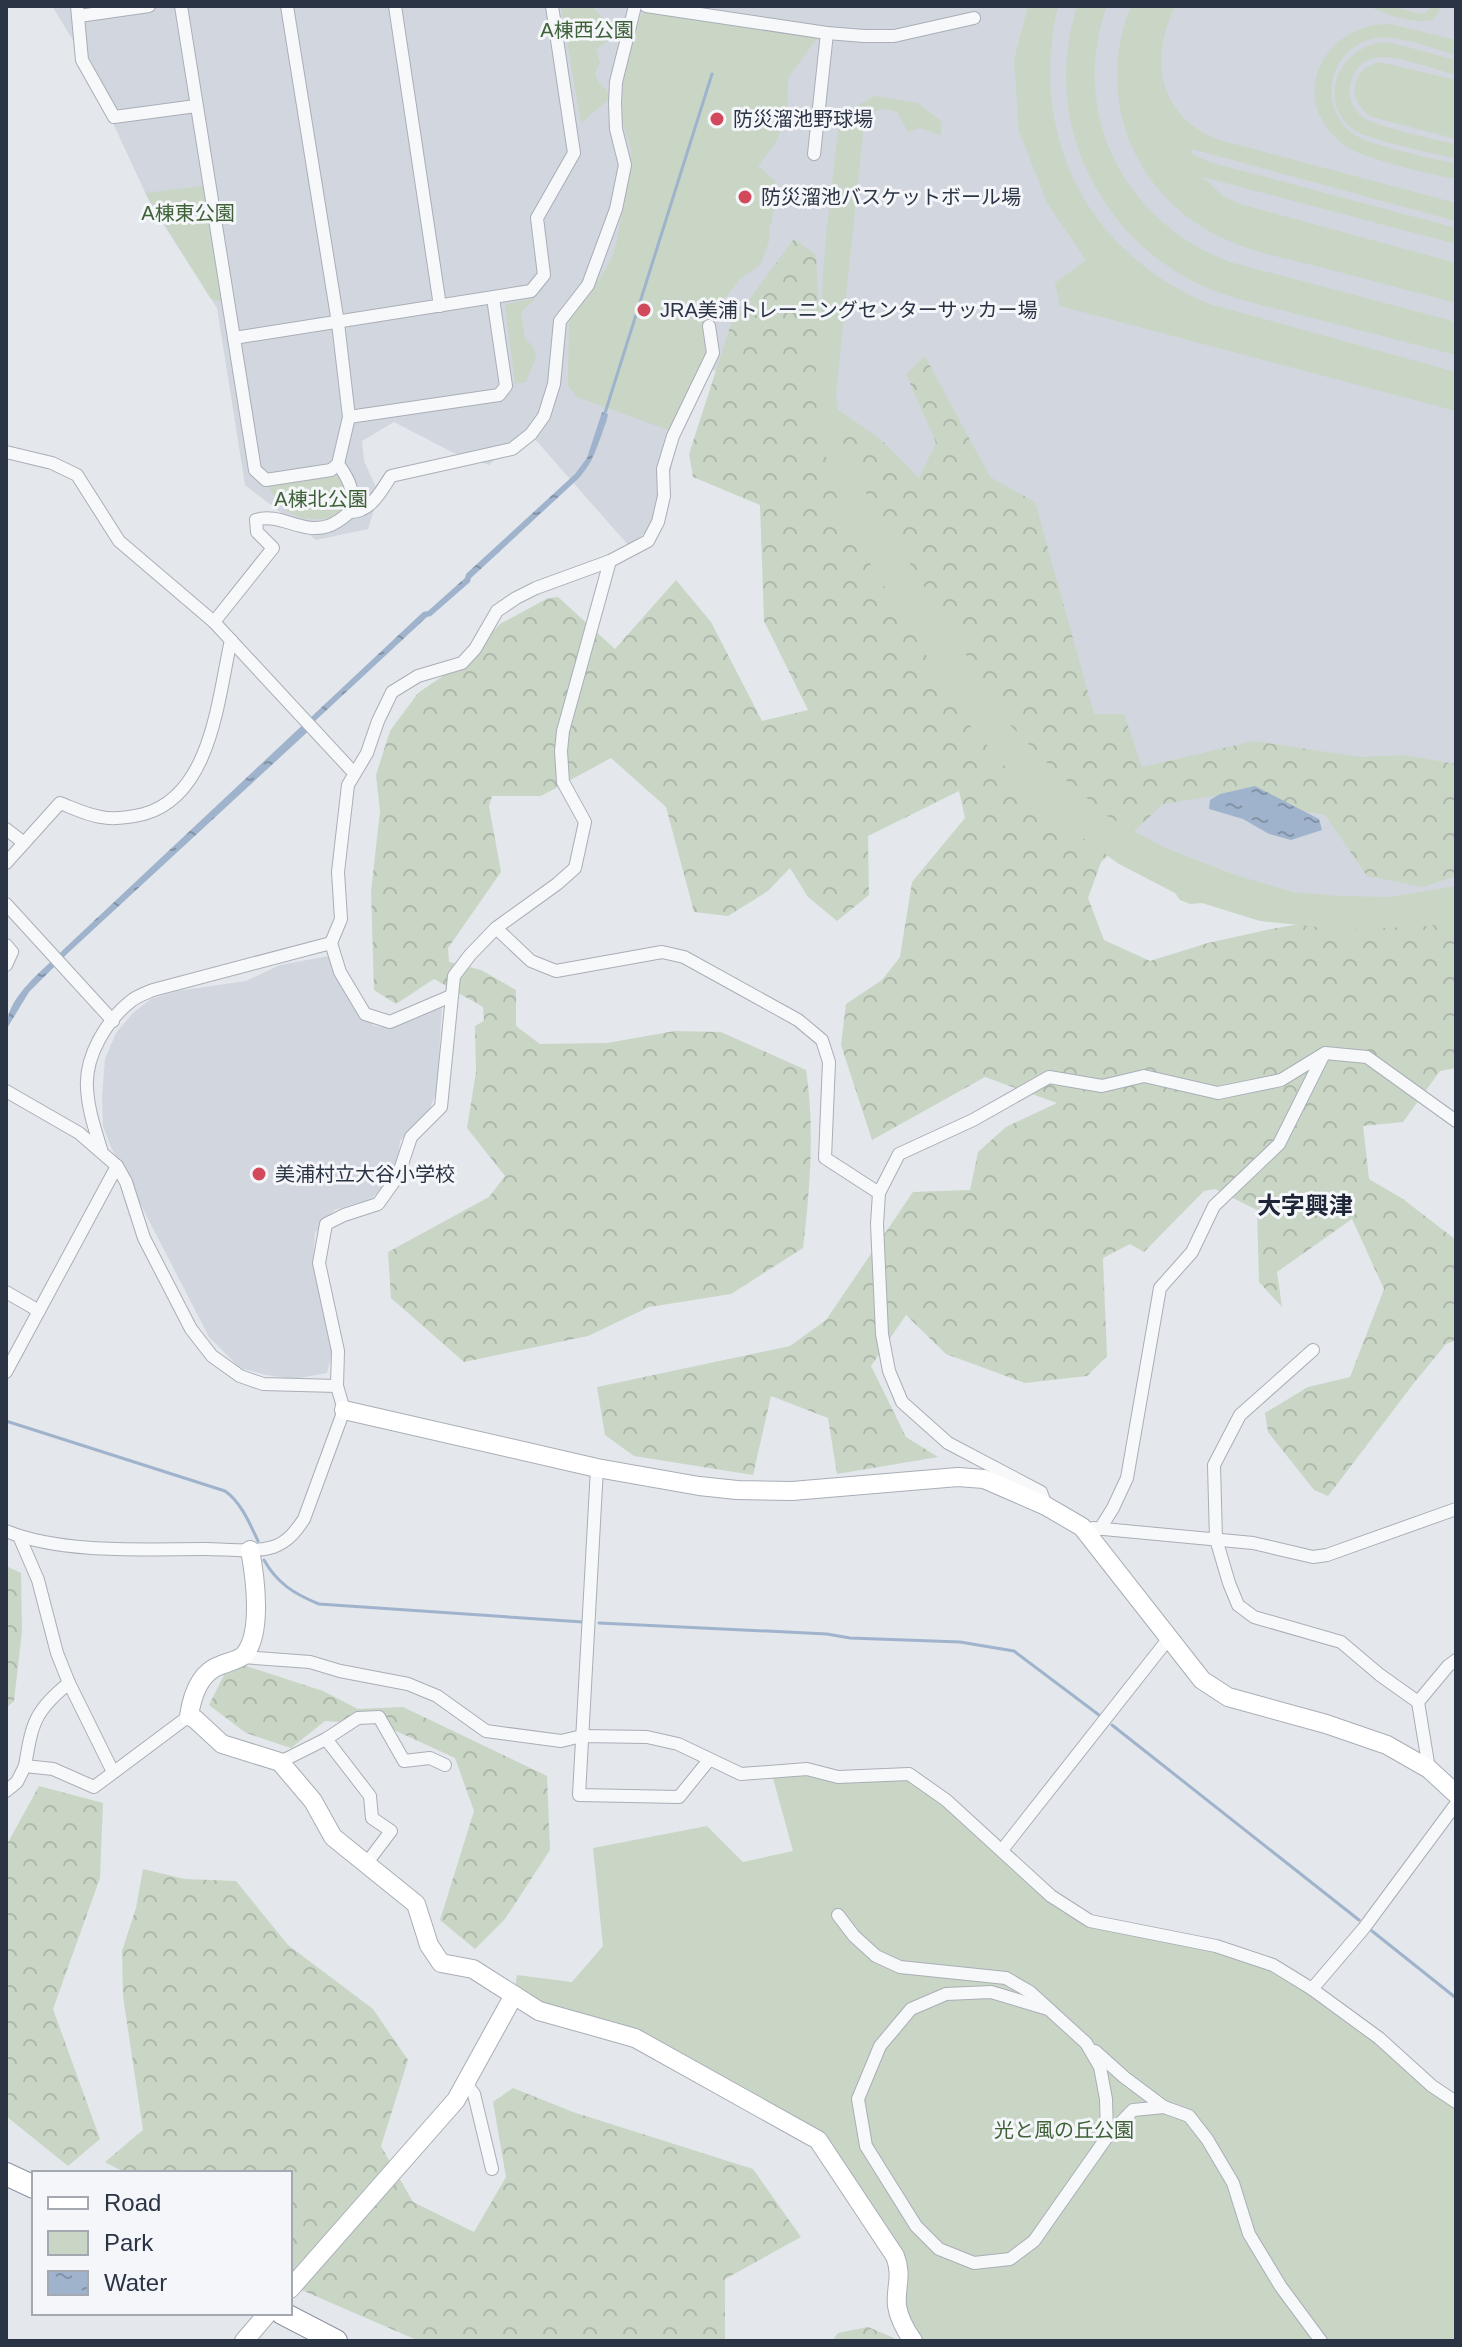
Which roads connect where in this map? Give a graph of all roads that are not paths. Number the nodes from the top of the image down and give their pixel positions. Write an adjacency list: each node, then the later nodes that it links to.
1 (149, 6): 8 (street)
2 (181, 6): 11 (street)
3 (287, 6): 15 (street)
4 (395, 6): 14 (street)
5 (552, 6): 13 (street)
6 (635, 6): 21 (street)
7 (646, 6): 10 (street)
8 (78, 11): 11 (street)
9 (974, 18): 10 (street)
10 (827, 33): 12 (street)
11 (196, 106): 17 (street)
12 (814, 154)
13 (493, 298): 14 (street); 18 (street)
14 (440, 306): 15 (street)
15 (338, 323): 17 (street); 18 (street)
16 (709, 326): 22 (street)
17 (234, 338): 20 (street)
18 (349, 417): 20 (street)
19 (6, 452): 23 (street)
20 (338, 464): 21 (street)
21 (350, 512): 23 (street)
22 (610, 561): 25 (street); 30 (street)
23 (214, 622): 24 (street)
24 (231, 640): 25 (street); 27 (street)
25 (354, 773): 31 (street)
26 (6, 829): 27 (street)
27 (24, 843): 28 (street)
28 (6, 863)
29 (6, 904): 35 (street)
30 (496, 928): 34 (street); 41 (street)
31 (331, 943): 34 (street); 35 (street)
32 (6, 945): 33 (street)
33 (6, 965)
34 (451, 996): 46 (street)
35 (113, 1021): 39 (street)
36 (1325, 1053): 38 (street); 41 (street); 51 (street)
37 (6, 1091): 39 (street)
38 (1456, 1121)
39 (101, 1150): 40 (street)
40 (117, 1166): 43 (street); 46 (street)
41 (879, 1193): 49 (street)
42 (6, 1292): 43 (street)
43 (39, 1311): 45 (street)
44 (1313, 1350): 53 (street)
45 (6, 1372)
46 (337, 1386): 47 (street)
47 (344, 1410): 48 (street); 54 (street)
48 (597, 1468): 49 (street); 61 (street)
49 (1046, 1506): 51 (street)
50 (1456, 1509): 53 (street)
51 (1091, 1528): 53 (street); 55 (street)
52 (12, 1534): 54 (street); 58 (street)
53 (1216, 1539): 59 (street)
54 (250, 1550): 56 (street)
55 (1169, 1638): 67 (street); 72 (street)
56 (242, 1657): 60 (street); 61 (street)
57 (1456, 1660): 59 (street)
58 (69, 1683): 66 (street); 68 (street)
59 (1418, 1702): 67 (street)
60 (189, 1716): 64 (street); 68 (street)
61 (582, 1736): 63 (street); 63 (street)
62 (326, 1739): 64 (street); 65 (street); 73 (street)
63 (709, 1760): 72 (street)
64 (280, 1762): 73 (street)
65 (445, 1765)
66 (25, 1766): 68 (street); 69 (street)
67 (1429, 1769): 70 (street)
68 (113, 1772)
69 (6, 1791)
70 (1456, 1794)
71 (1456, 1804): 75 (street)
72 (1002, 1850): 75 (street)
73 (366, 1864): 76 (street)
74 (838, 1915): 77 (street)
75 (1312, 1989): 80 (street)
76 (514, 1995): 79 (street); 91 (street)
77 (1048, 2009): 78 (street); 82 (street)
78 (1086, 2043): 81 (street); 82 (street)
79 (466, 2083): 83 (street); 86 (street)
80 (1456, 2102)
81 (1164, 2107): 82 (street); 92 (street)
82 (1107, 2137)
83 (492, 2169)
84 (6, 2174): 85 (highway)
85 (32, 2186)
86 (292, 2287)
87 (266, 2315): 89 (street)
88 (286, 2315): 90 (highway)
89 (244, 2341)
90 (336, 2341)
91 (913, 2341)
92 (1321, 2341)

